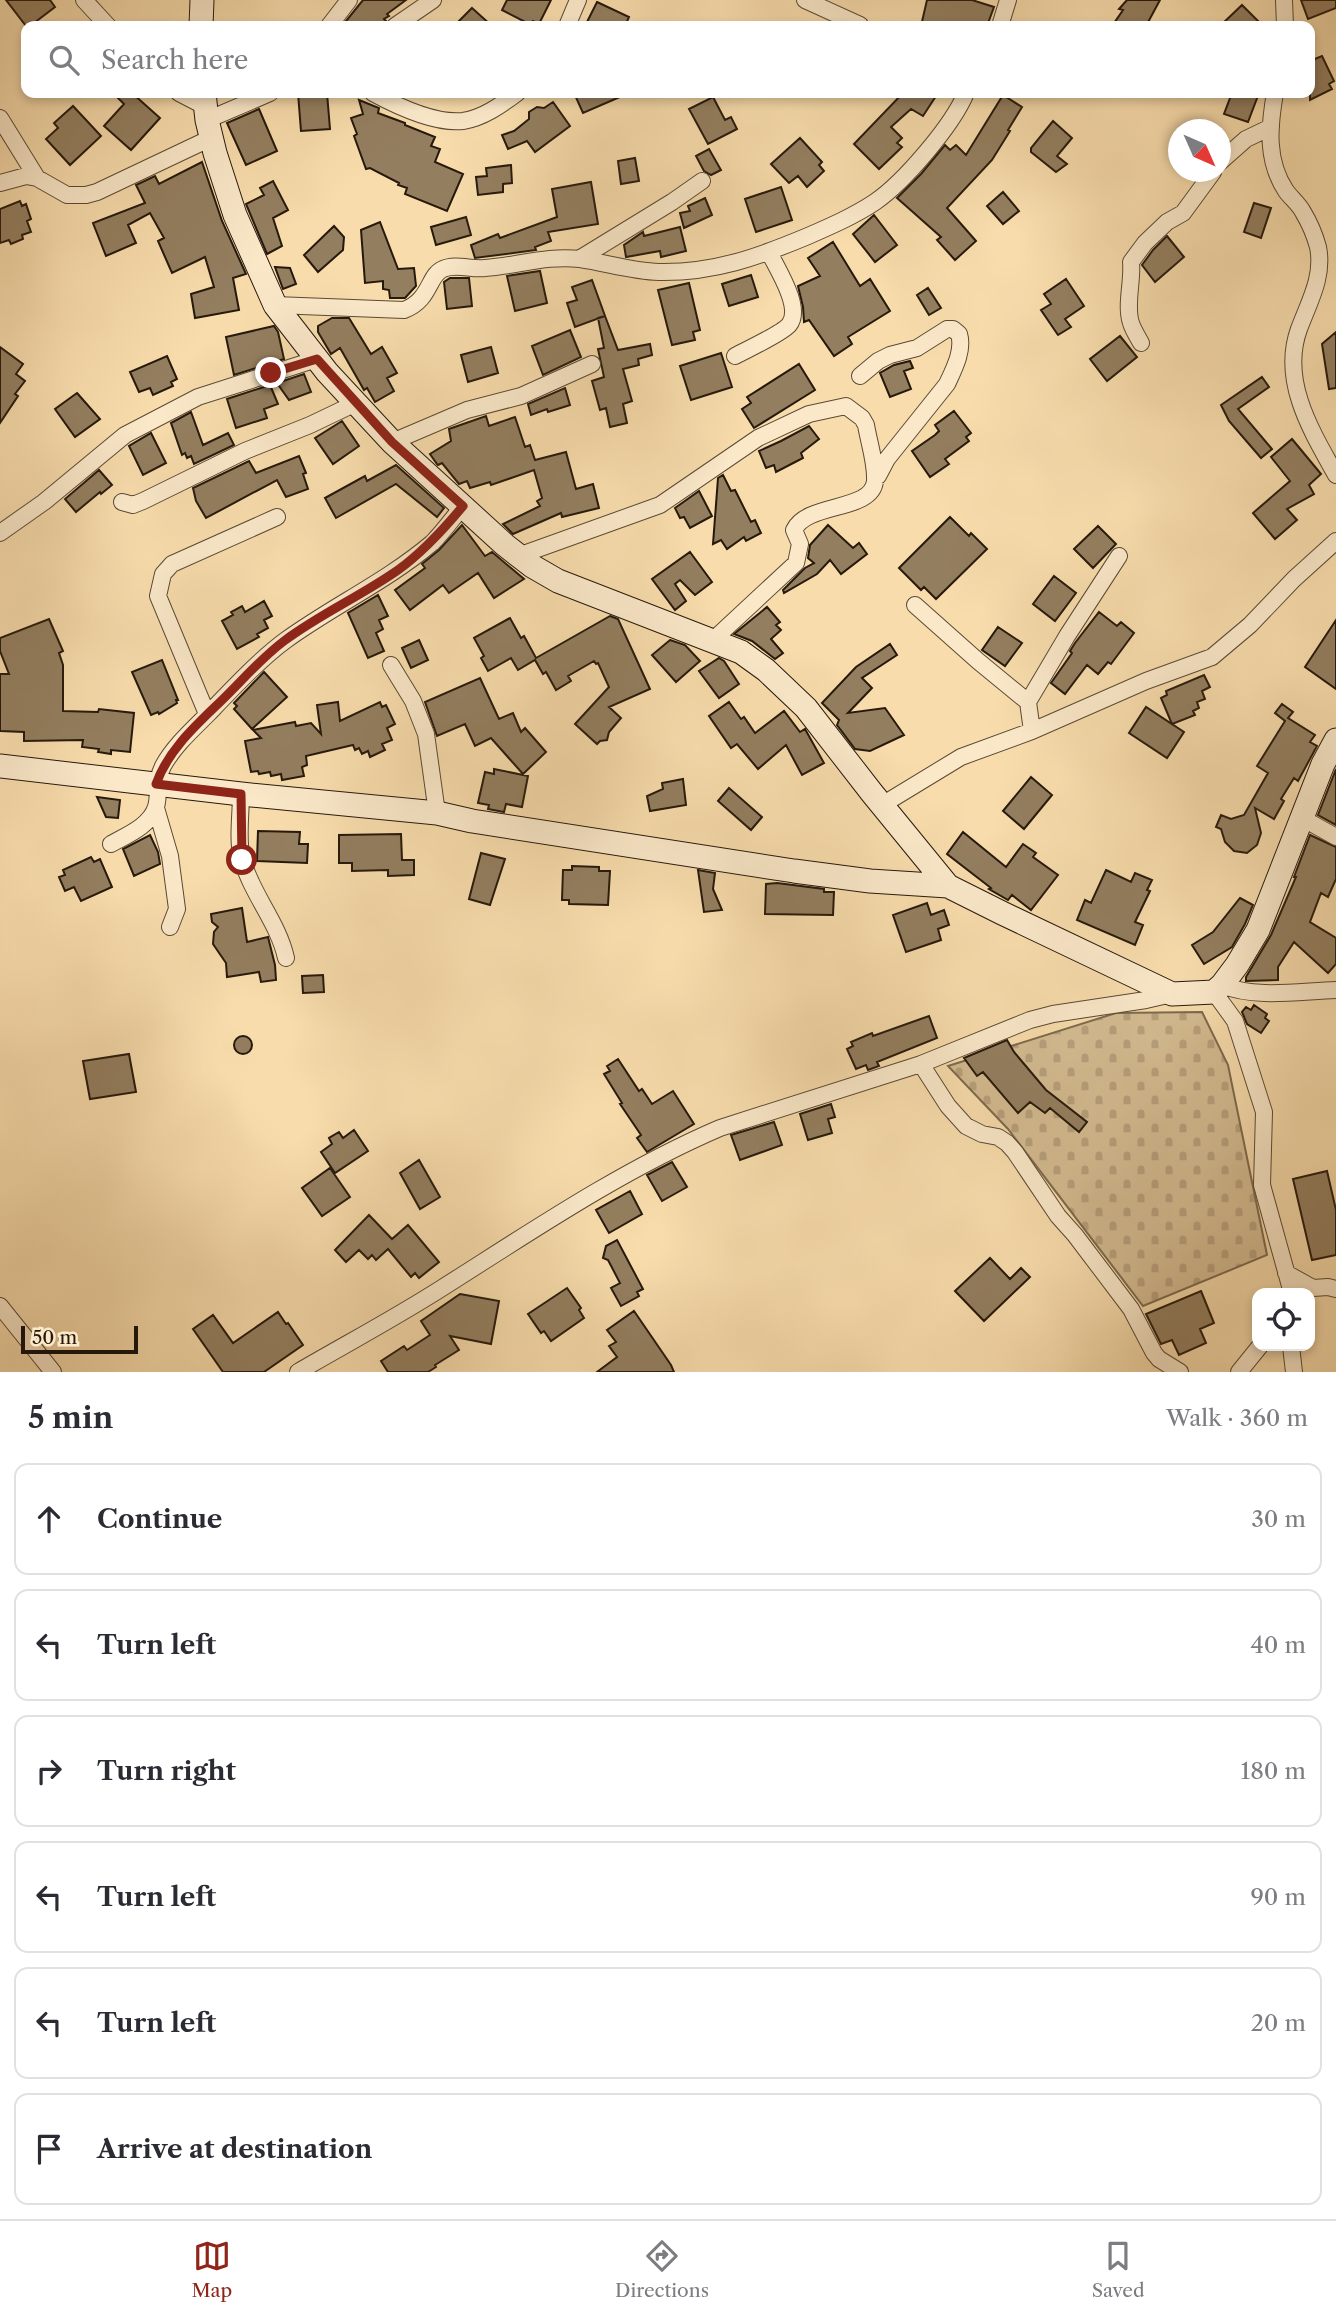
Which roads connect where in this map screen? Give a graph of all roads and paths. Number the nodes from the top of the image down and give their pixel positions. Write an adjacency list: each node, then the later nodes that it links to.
1 (84, 0): 9 (street)
2 (202, 0): 10 (street)
3 (349, 0): 11 (street)
4 (433, 0): 12 (street)
5 (578, 0): 13 (street)
6 (805, 0): 14 (street)
7 (1008, 0): 15 (street)
8 (1284, 0): 16 (street)
9 (103, 21)
10 (201, 21)
11 (333, 21)
12 (402, 21)
13 (569, 21)
14 (851, 21)
15 (1002, 21)
16 (1285, 21)
17 (185, 98): 23 (street)
18 (255, 98): 23 (street)
19 (383, 98): 20 (street)
20 (509, 98)
21 (963, 98): 31 (street)
22 (1274, 98): 25 (street)
23 (206, 114): 27 (street); 33 (street)
24 (0, 118): 27 (street)
25 (1271, 127): 26 (street); 41 (street)
26 (1231, 152)
27 (37, 178): 30 (street)
28 (702, 181): 32 (street)
29 (1206, 182): 34 (street)
30 (0, 183)
31 (769, 252): 32 (street); 35 (street)
32 (579, 259): 33 (street)
33 (275, 305): 36 (street)
34 (1141, 343)
35 (736, 356)
36 (317, 359): 39 (street); 46 (street)
37 (593, 364): 40 (street)
38 (860, 376): 42 (street)
39 (356, 402): 40 (street); 43 (street)
40 (392, 442): 44 (street)
41 (1336, 475)
42 (875, 477): 48 (street); 51 (street)
43 (122, 502)
44 (463, 506): 48 (street); 54 (street)
45 (277, 517): 54 (street)
46 (0, 533)
47 (1336, 541): 55 (street)
48 (518, 556): 51 (street)
49 (1119, 556): 53 (street)
50 (915, 605): 53 (street)
51 (712, 641): 61 (street)
52 (391, 665): 63 (street)
53 (1028, 702): 55 (street)
54 (207, 714): 59 (street)
55 (1032, 731): 61 (street)
56 (1336, 740): 58 (street)
57 (0, 766): 59 (street)
58 (1329, 767): 64 (street)
59 (156, 784): 60 (street); 62 (street)
60 (241, 794): 63 (street); 69 (street)
61 (882, 805): 67 (street)
62 (156, 808): 66 (street); 68 (street)
63 (437, 813): 67 (street)
64 (1302, 818): 65 (street); 70 (street)
65 (1336, 837)
66 (111, 844)
67 (948, 886): 72 (street)
68 (170, 927)
69 (286, 958)
70 (1218, 988): 71 (street); 72 (street); 74 (street)
71 (1336, 990)
72 (1172, 994): 73 (street)
73 (921, 1064): 81 (street); 82 (street)
74 (1286, 1273): 75 (street); 76 (street)
75 (1290, 1288)
76 (1336, 1289)
77 (0, 1306): 80 (street)
78 (1256, 1351): 83 (street)
79 (1292, 1351): 84 (street)
80 (52, 1372)
81 (299, 1372)
82 (1180, 1372)
83 (1239, 1372)
84 (1294, 1372)

